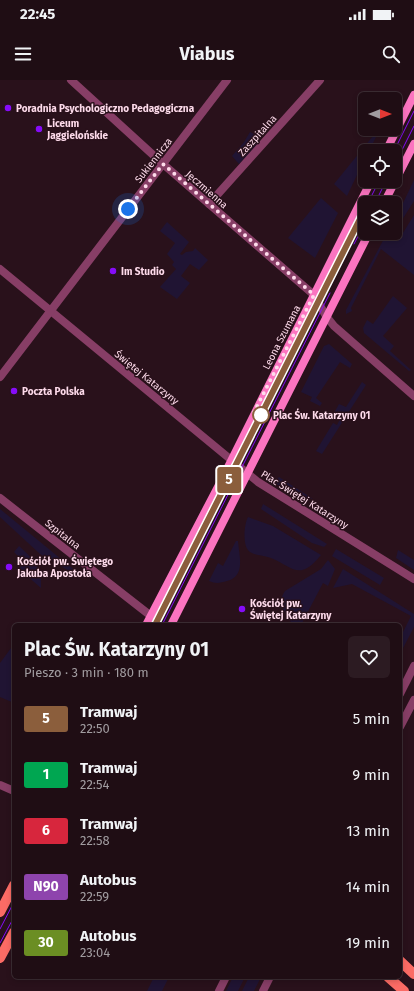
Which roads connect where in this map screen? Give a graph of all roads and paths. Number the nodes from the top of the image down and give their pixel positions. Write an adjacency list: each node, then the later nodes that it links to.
1 (71, 80): 7 (street, Jęczmienna)
2 (227, 80): 7 (street, Sukiennicza)
3 (320, 80): 10 (street, Zaszpitalna)
4 (414, 95): 5 (street)
5 (390, 144)
6 (414, 144): 9 (street)
7 (163, 164): 10 (street, Jęczmienna); 14 (street, Sukiennicza)
8 (368, 188): 13 (street, Leona Szumana)
9 (388, 196)
10 (209, 204): 13 (street, Jęczmienna)
11 (365, 240): 15 (street)
12 (0, 269): 14 (street, Świętej Katarzyny)
13 (314, 295): 15 (street, Jęczmienna); 18 (street, Leona Szumana)
14 (51, 310): 16 (street, Sukiennicza); 18 (street, Świętej Katarzyny)
15 (326, 316): 17 (street, Jęczmienna); 19 (street)
16 (0, 377)
17 (414, 396)
18 (231, 459): 19 (street, Świętej Katarzyny); 22 (street)
19 (248, 474): 21 (street, Plac Świętej Katarzyny); 24 (street, Plac Świętej Katarzyny)
20 (0, 498): 22 (street, Szpitalna)
21 (414, 579)
22 (151, 616): 23 (street)
23 (147, 623)
24 (172, 623)
25 (414, 666): 26 (street)
26 (402, 690)
27 (414, 700): 28 (street)
28 (402, 723)
29 (0, 786): 30 (street)
30 (12, 790)
31 (12, 890): 32 (main road)
32 (0, 912)
33 (12, 936): 34 (main road)
34 (0, 958)
35 (402, 963): 36 (main road)
36 (414, 974)
37 (225, 979): 40 (street)
38 (269, 979): 41 (street)
39 (390, 979): 42 (main road)
40 (219, 991)
41 (263, 991)
42 (404, 991)

